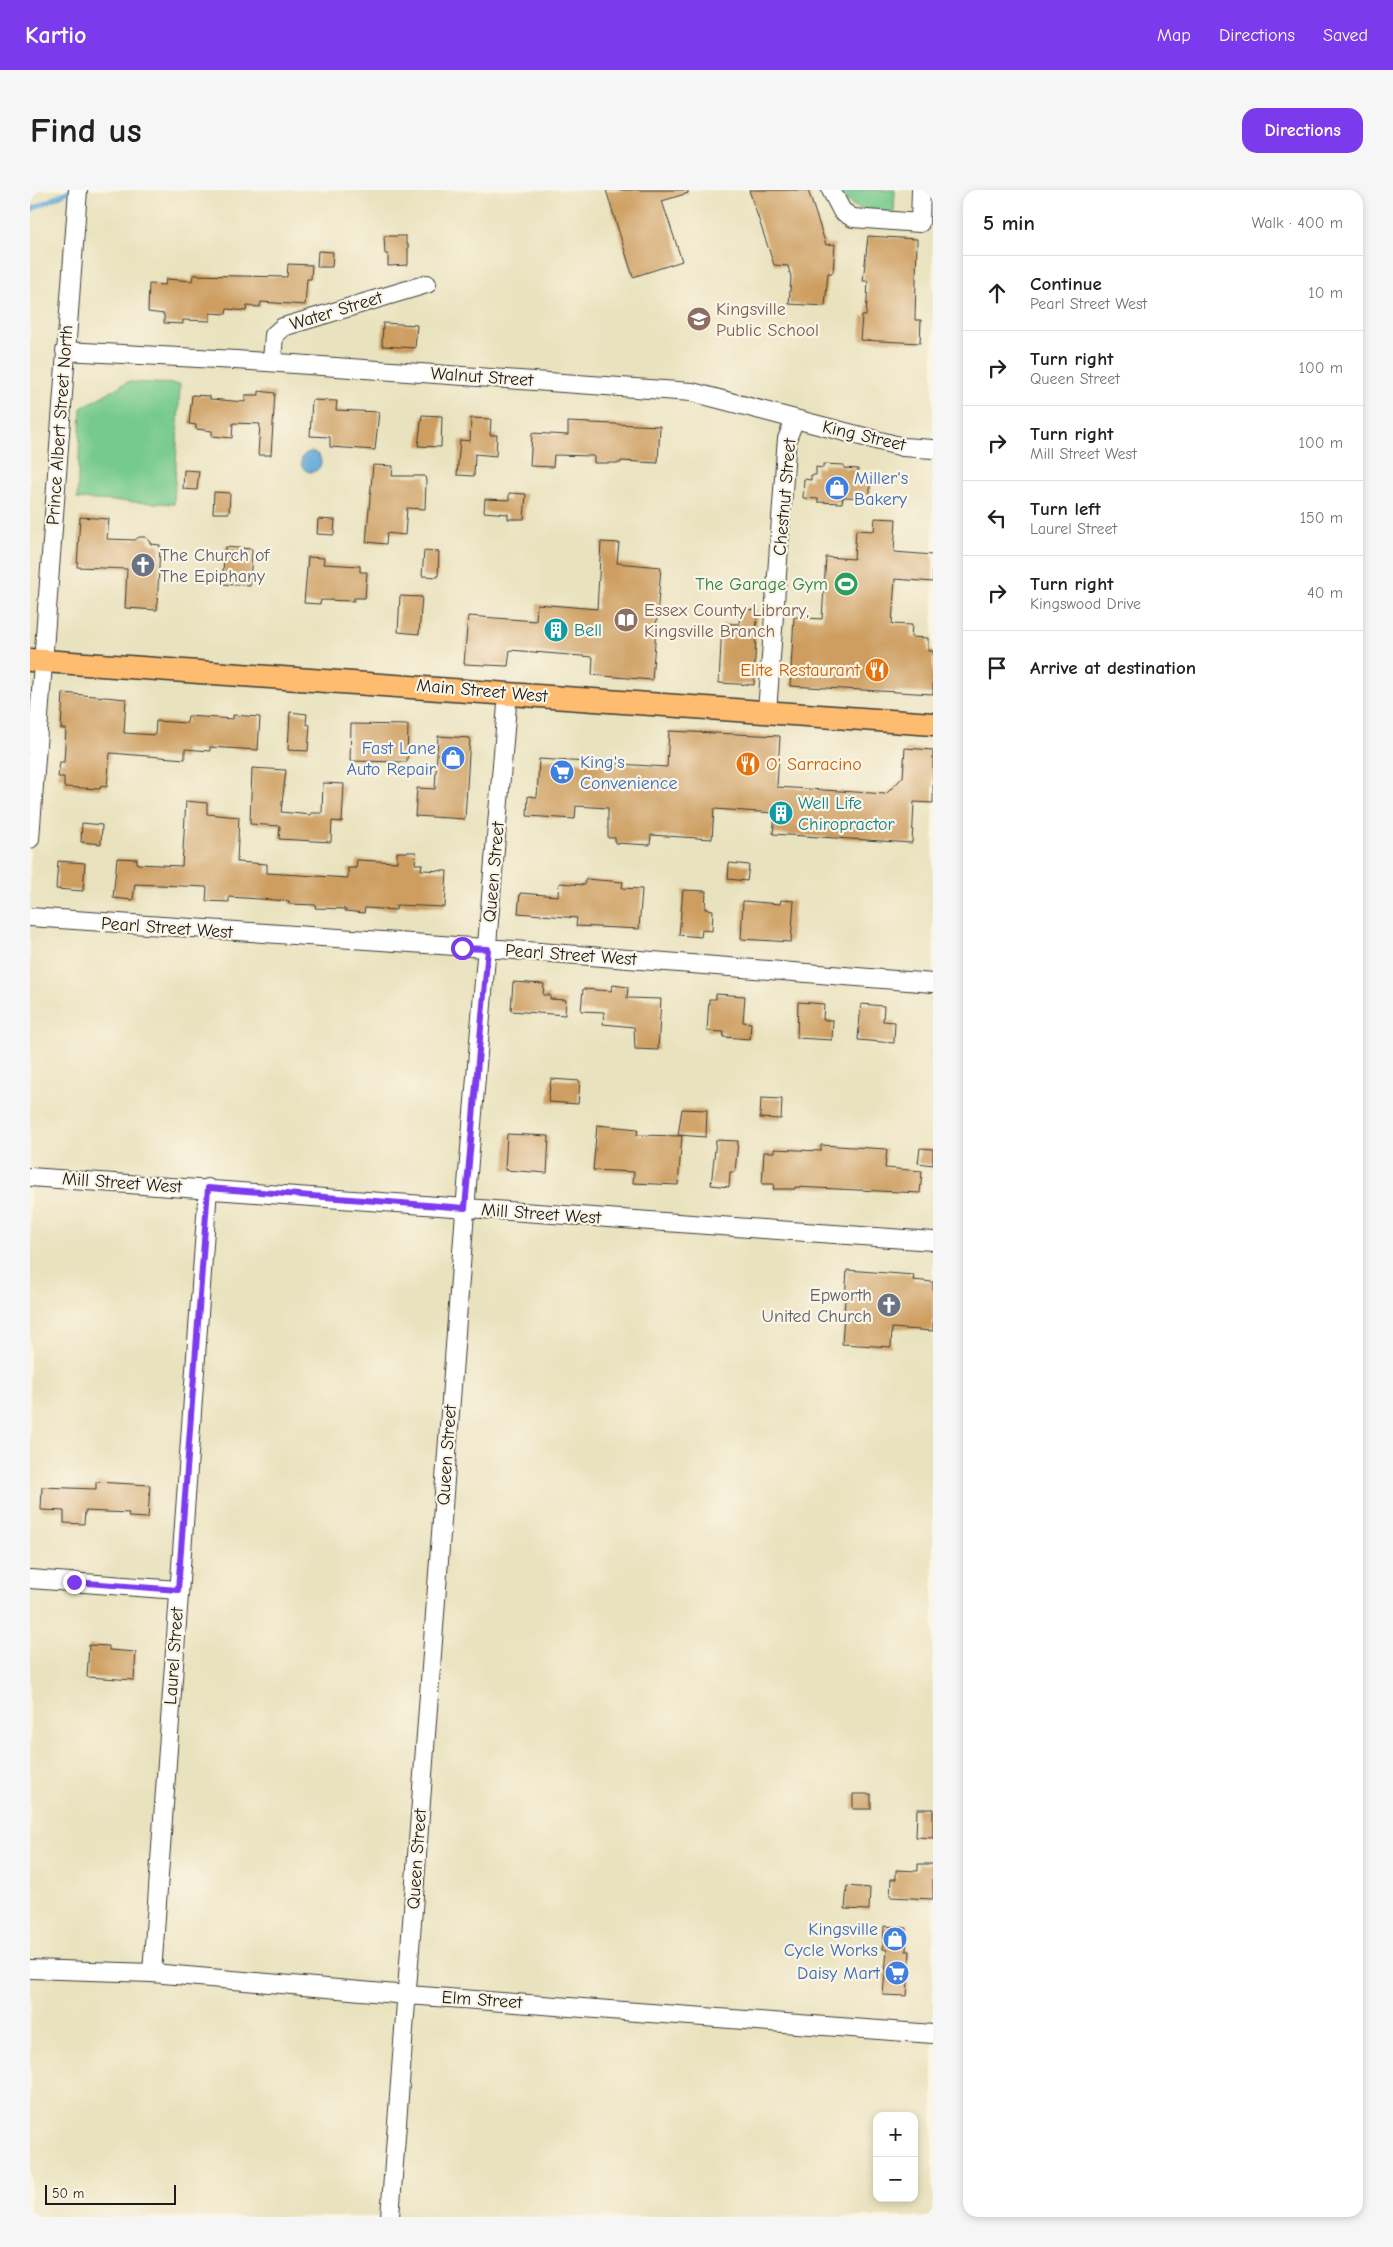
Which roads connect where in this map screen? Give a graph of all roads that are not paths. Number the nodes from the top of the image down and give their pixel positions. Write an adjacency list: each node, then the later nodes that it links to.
1 (78, 190): 5 (street, Prince Albert Street North)
2 (831, 190): 3 (street)
3 (921, 190)
4 (427, 284): 6 (street, Water Street)
5 (66, 351): 6 (street, Walnut Street); 10 (street, Prince Albert Street North)
6 (272, 362): 7 (street, Walnut Street)
7 (692, 392): 8 (street, Chestnut Street)
8 (795, 420): 9 (street, King Street); 12 (street, Chestnut Street)
9 (933, 449)
10 (37, 660): 11 (main road, Main Street West); 14 (street, Prince Albert Street North)
11 (508, 694): 12 (main road, Main Street West); 16 (street, Queen Street)
12 (767, 712): 13 (main road, Main Street West)
13 (933, 724)
14 (30, 839)
15 (30, 918): 16 (street, Pearl Street West)
16 (488, 949): 17 (street, Pearl Street West); 20 (street, Queen Street)
17 (933, 983)
18 (30, 1177): 19 (street, Mill Street West)
19 (208, 1188): 20 (street, Mill Street West); 23 (street, Laurel Street)
20 (465, 1208): 21 (street, Mill Street West); 26 (street, Queen Street)
21 (933, 1241)
22 (30, 1579): 23 (street)
23 (178, 1590): 25 (street, Laurel Street)
24 (30, 1969): 25 (street, Elm Street)
25 (152, 1973): 26 (street, Elm Street)
26 (408, 1995): 27 (street, Elm Street); 28 (street, Queen Street)
27 (933, 2034)
28 (390, 2217)

